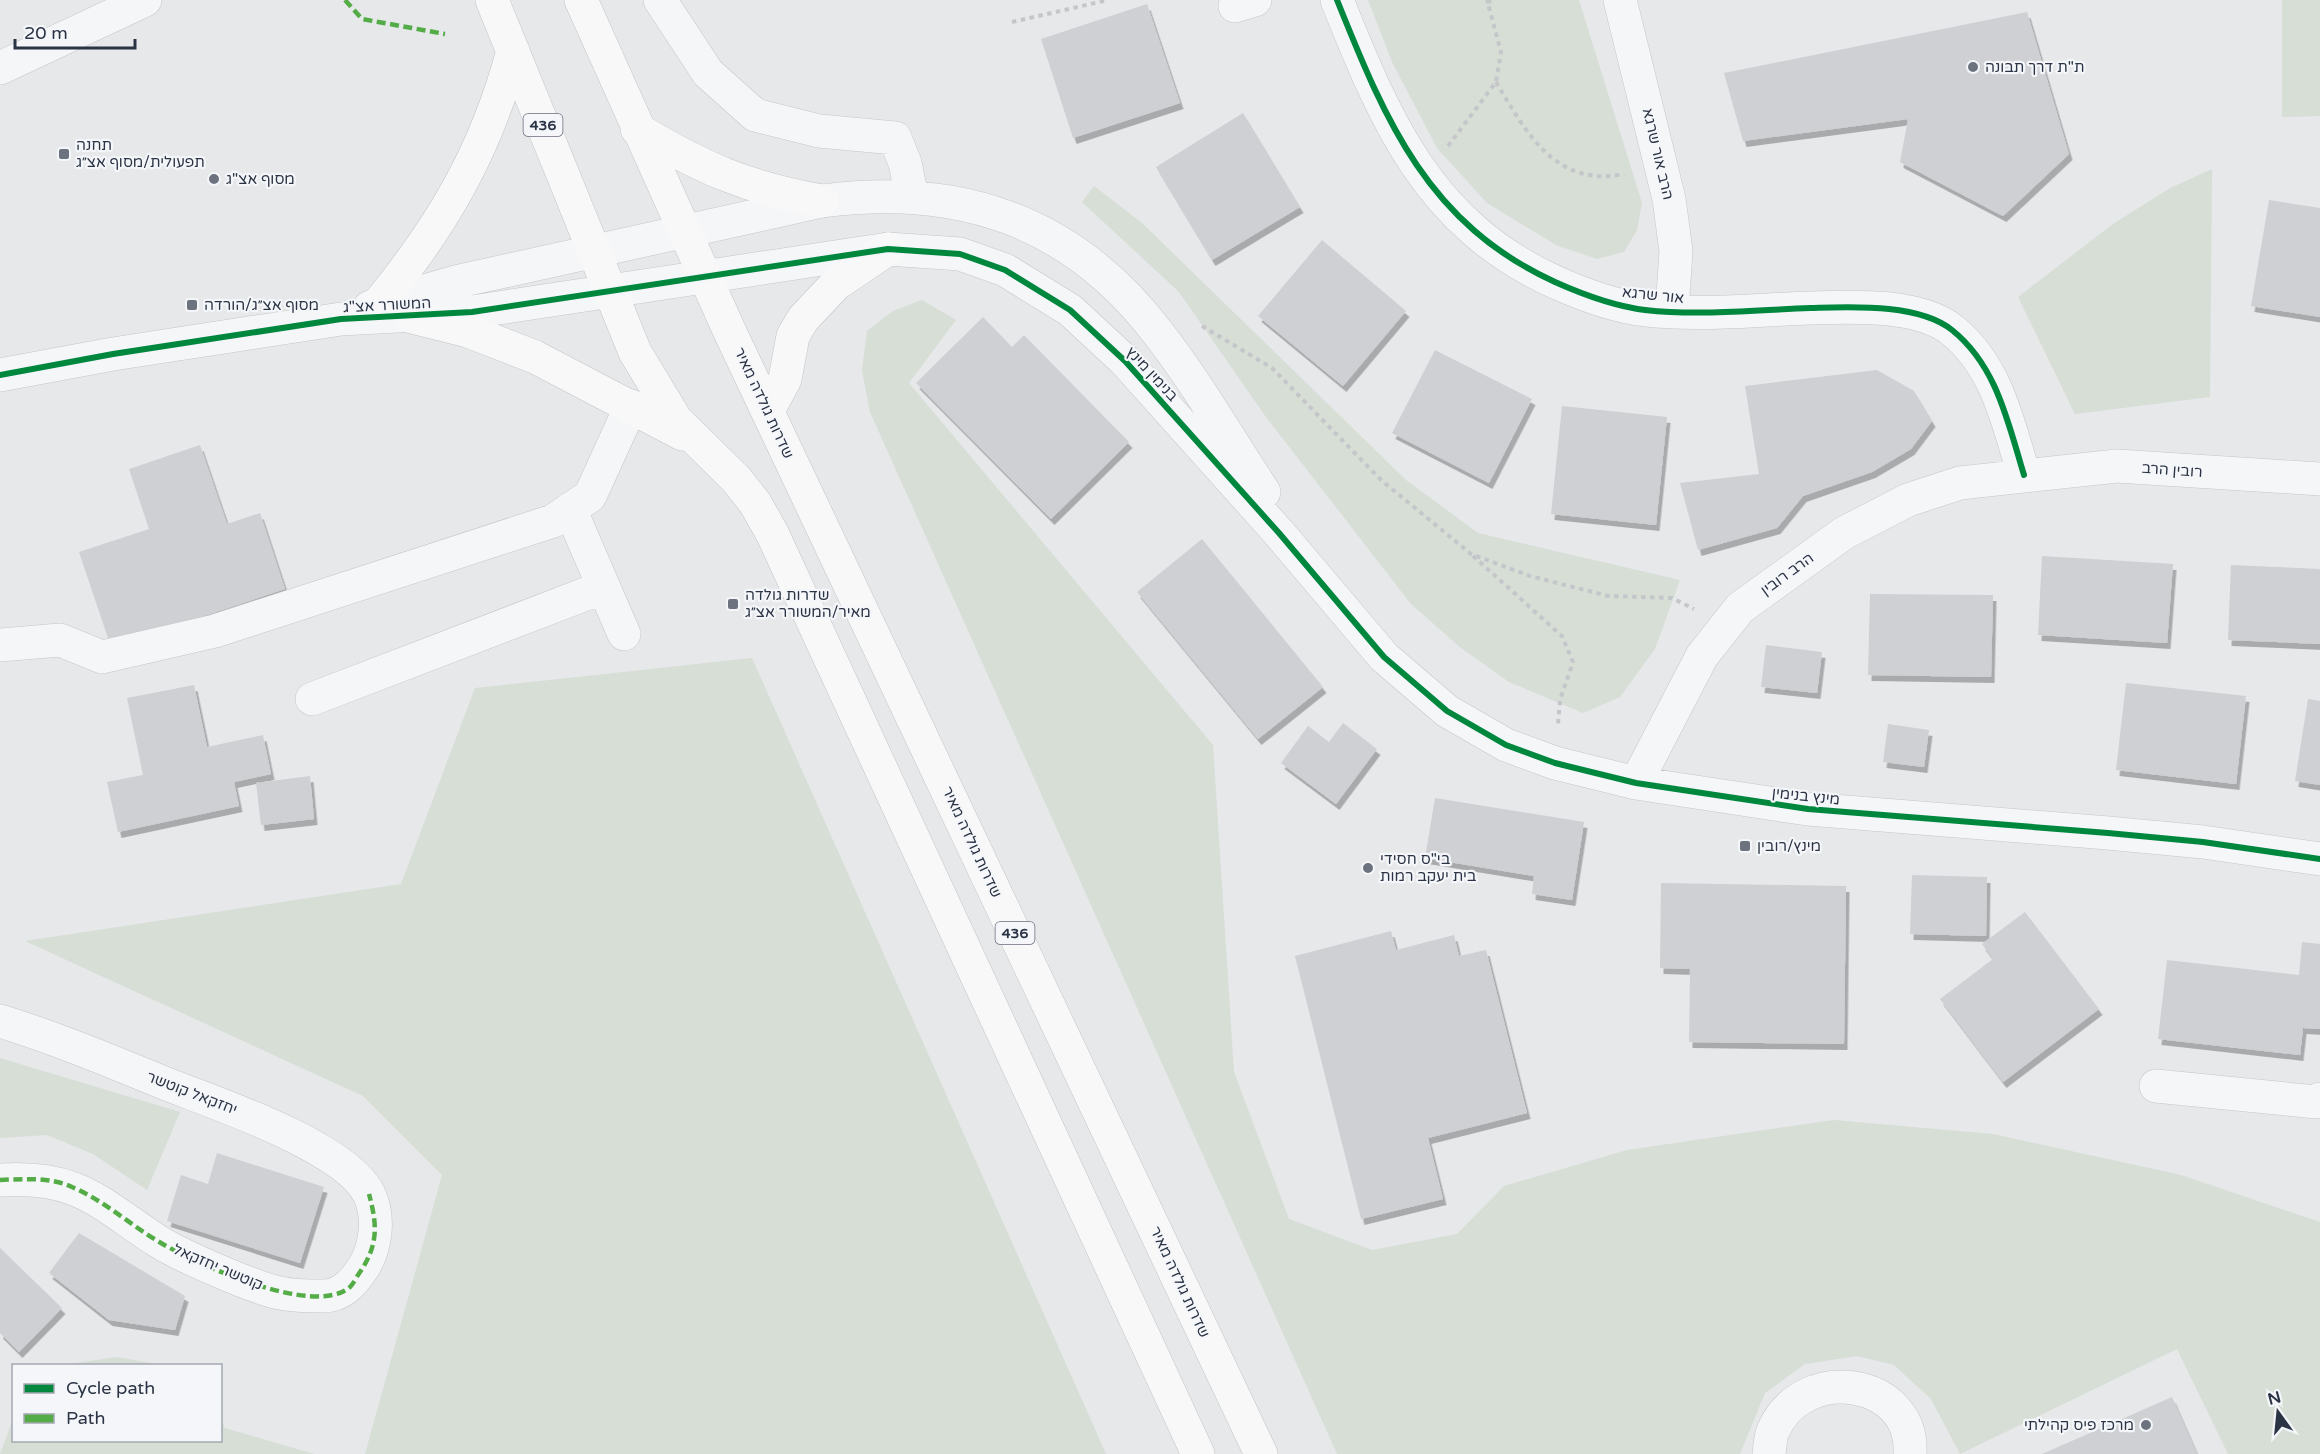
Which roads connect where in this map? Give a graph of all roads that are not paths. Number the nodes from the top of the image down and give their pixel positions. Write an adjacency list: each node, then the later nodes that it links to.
1 (145, 0): 8 (street)
2 (492, 0): 7 (main road, 436)
3 (581, 0): 9 (main road, 436)
4 (660, 0): 10 (street)
5 (1337, 0): 18 (street, אור שרגא)
6 (1620, 0): 18 (street, הרב אור שרגא)
7 (513, 51): 14 (main road, 436); 17 (main road)
8 (0, 68)
9 (637, 129): 11 (main road); 12 (main road, 436)
10 (912, 197): 11 (street, בנימין מינץ); 29 (street, בנימין מינץ)
11 (822, 201): 12 (street, בנימין מינץ)
12 (684, 230): 14 (street, המשורר אצ"ג); 15 (main road, שדרות גולדה מאיר / 436)
13 (888, 249): 15 (street, בנימין מינץ); 23 (main road); 29 (street, בנימין מינץ)
14 (594, 251): 16 (main road, 436); 17 (street, המשורר אצ"ג)
15 (705, 277): 16 (street, המשורר אצ"ג); 23 (main road, שדרות גולדה מאיר / 436)
16 (611, 292): 19 (street, המשורר אצ"ג); 24 (main road, 436)
17 (378, 304): 20 (street, המשורר אצ"ג)
18 (1672, 311): 25 (street, אור שרגא)
19 (412, 317): 20 (street, המשורר אצ"ג); 22 (main road)
20 (341, 319): 21 (street, המשורר אצ"ג)
21 (0, 375)
22 (631, 406): 24 (main road); 27 (street)
23 (768, 411): 41 (main road, שדרות גולדה מאיר / 436)
24 (696, 441): 40 (main road, 436)
25 (2024, 475): 26 (street, רובין הרב); 33 (street, הרב רובין)
26 (2320, 479)
27 (570, 509): 28 (street); 31 (street)
28 (604, 586): 30 (street); 32 (street)
29 (1344, 611): 33 (street, מינץ בנימין)
30 (624, 634)
31 (0, 645)
32 (312, 699)
33 (1636, 783): 34 (street, מינץ בנימין)
34 (2320, 859)
35 (0, 1021): 39 (street, יחזקאל קוטשר)
36 (2156, 1086): 37 (street)
37 (2320, 1099)
38 (0, 1180): 39 (street, קוטשר יחזקאל)
39 (369, 1194)
40 (1198, 1454)
41 (1261, 1454)
42 (1769, 1454): 43 (street)
43 (1910, 1454)

